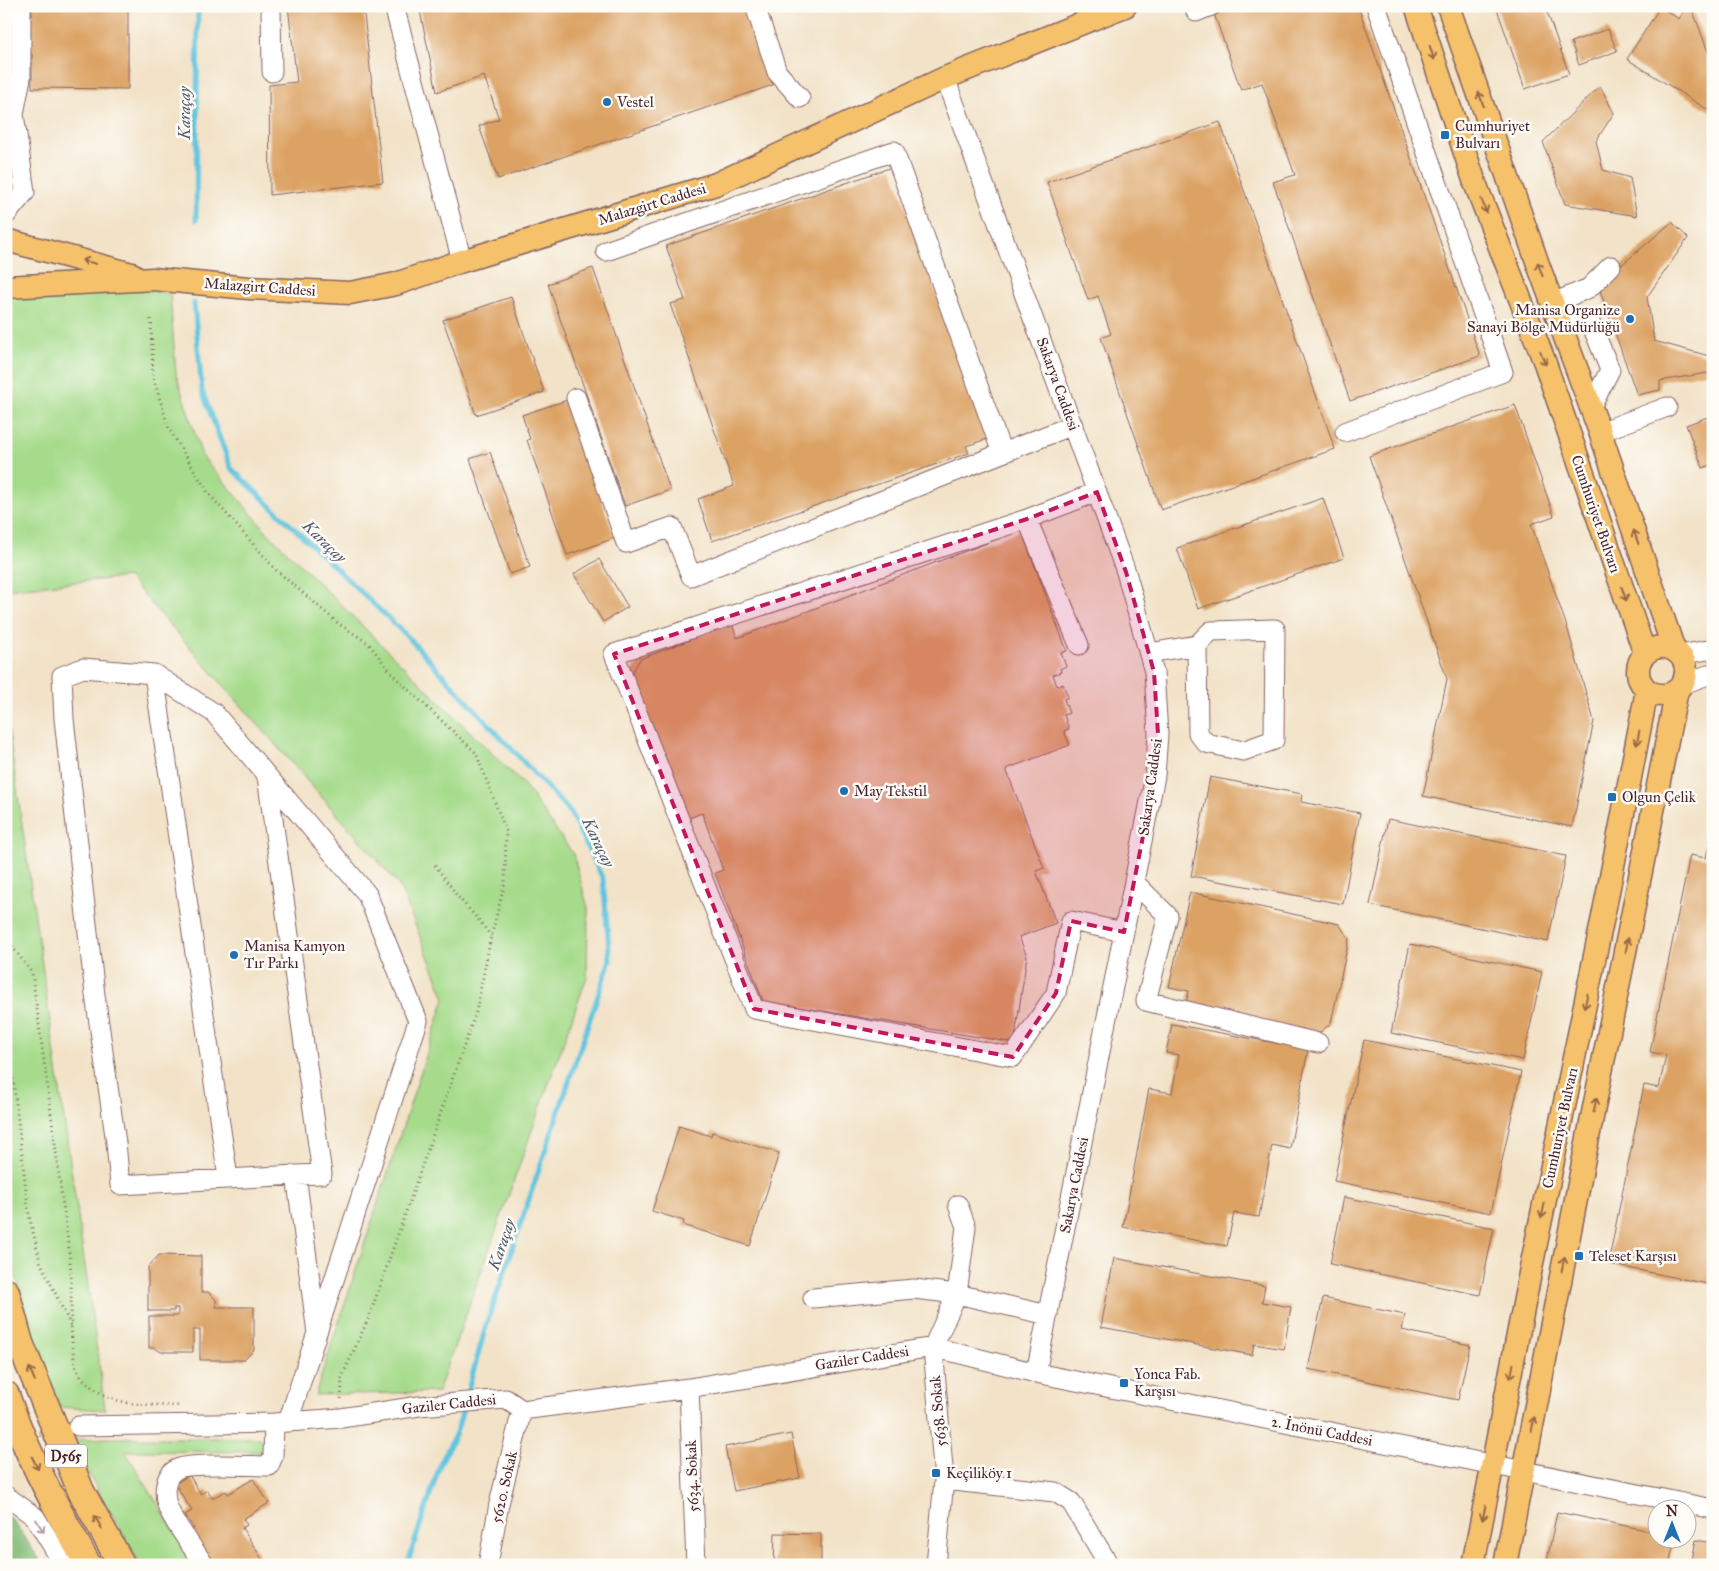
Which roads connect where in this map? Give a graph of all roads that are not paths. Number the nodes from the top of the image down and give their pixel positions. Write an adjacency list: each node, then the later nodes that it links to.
1 (20, 6): 14 (street)
2 (271, 6): 11 (street)
3 (394, 6): 17 (street)
4 (755, 6): 13 (street)
5 (1125, 6): 12 (main road, Malazgirt Caddesi)
6 (1195, 6): 7 (street)
7 (1211, 6)
8 (1376, 6): 26 (street)
9 (1416, 6): 36 (main road, Cumhuriyet Bulvarı, one-way to 36)
10 (1448, 6): 21 (main road, Cumhuriyet Bulvarı, one-way to 10)
11 (272, 72)
12 (945, 78): 17 (main road, Malazgirt Caddesi); 25 (street, Sakarya Caddesi)
13 (800, 98)
14 (6, 215)
15 (6, 240): 19 (main road, one-way to 15)
16 (606, 251): 28 (street)
17 (462, 261): 19 (main road, Malazgirt Caddesi)
18 (1611, 266): 21 (street)
19 (153, 280): 20 (main road)
20 (6, 287)
21 (1554, 306): 23 (main road, Cumhuriyet Bulvarı); 23 (street)
22 (576, 398): 28 (street)
23 (1591, 407): 27 (main road, Cumhuriyet Bulvarı)
24 (1667, 407): 27 (street)
25 (1073, 425): 28 (street); 29 (street, Sakarya Caddesi)
26 (1345, 432)
27 (1600, 432): 34 (main road, Cumhuriyet Bulvarı, one-way to 27)
28 (1002, 453)
29 (1097, 492): 30 (street); 35 (street, Sakarya Caddesi)
30 (1027, 519): 31 (street); 43 (street)
31 (1079, 645)
32 (1197, 645): 32 (street); 35 (street)
33 (1713, 649): 34 (street)
34 (1677, 652): 36 (main road); 39 (main road)
35 (1149, 653): 42 (street, Sakarya Caddesi)
36 (1645, 654): 40 (main road)
37 (1713, 673): 39 (street)
38 (154, 674): 41 (street); 46 (street); 46 (street)
39 (1680, 687): 40 (main road); 61 (main road, Cumhuriyet Bulvarı, one-way to 39)
40 (1647, 690): 60 (main road, Cumhuriyet Bulvarı, one-way to 60)
41 (267, 776): 45 (street); 52 (street)
42 (1134, 882): 43 (street, Sakarya Caddesi); 44 (street)
43 (1124, 932): 51 (street, Sakarya Caddesi)
44 (1318, 1043)
45 (296, 1175): 46 (street); 52 (street)
46 (228, 1178)
47 (958, 1205): 49 (street)
48 (6, 1292): 67 (highway, D565, one-way to 48)
49 (957, 1294): 50 (street); 51 (street); 53 (street)
50 (813, 1298)
51 (1048, 1315): 54 (street, Sakarya Caddesi)
52 (317, 1333): 58 (street)
53 (933, 1347): 54 (street, 2. İnönü Caddesi); 55 (street, Gaziler Caddesi); 62 (street, 5638. Sokak)
54 (1036, 1373): 60 (street, 2. İnönü Caddesi)
55 (689, 1388): 57 (street, Gaziler Caddesi); 70 (street, 5634. Sokak)
56 (6, 1395): 66 (highway, D565, one-way to 66)
57 (522, 1410): 58 (street, Gaziler Caddesi); 69 (street, 5620. Sokak)
58 (281, 1423): 59 (street, Gaziler Caddesi); 68 (street)
59 (78, 1426)
60 (1494, 1466): 61 (street, 2. İnönü Caddesi); 73 (main road, Cumhuriyet Bulvarı, one-way to 73)
61 (1524, 1472): 64 (street, 2. İnönü Caddesi); 74 (main road, Cumhuriyet Bulvarı)
62 (944, 1480): 71 (street, 5638. Sokak); 72 (street)
63 (6, 1496): 65 (street, one-way to 65)
64 (1713, 1509)
65 (64, 1565)
66 (88, 1565)
67 (122, 1565)
68 (204, 1565)
69 (488, 1565)
70 (696, 1565)
71 (936, 1565)
72 (1109, 1565)
73 (1473, 1565)
74 (1505, 1565)

